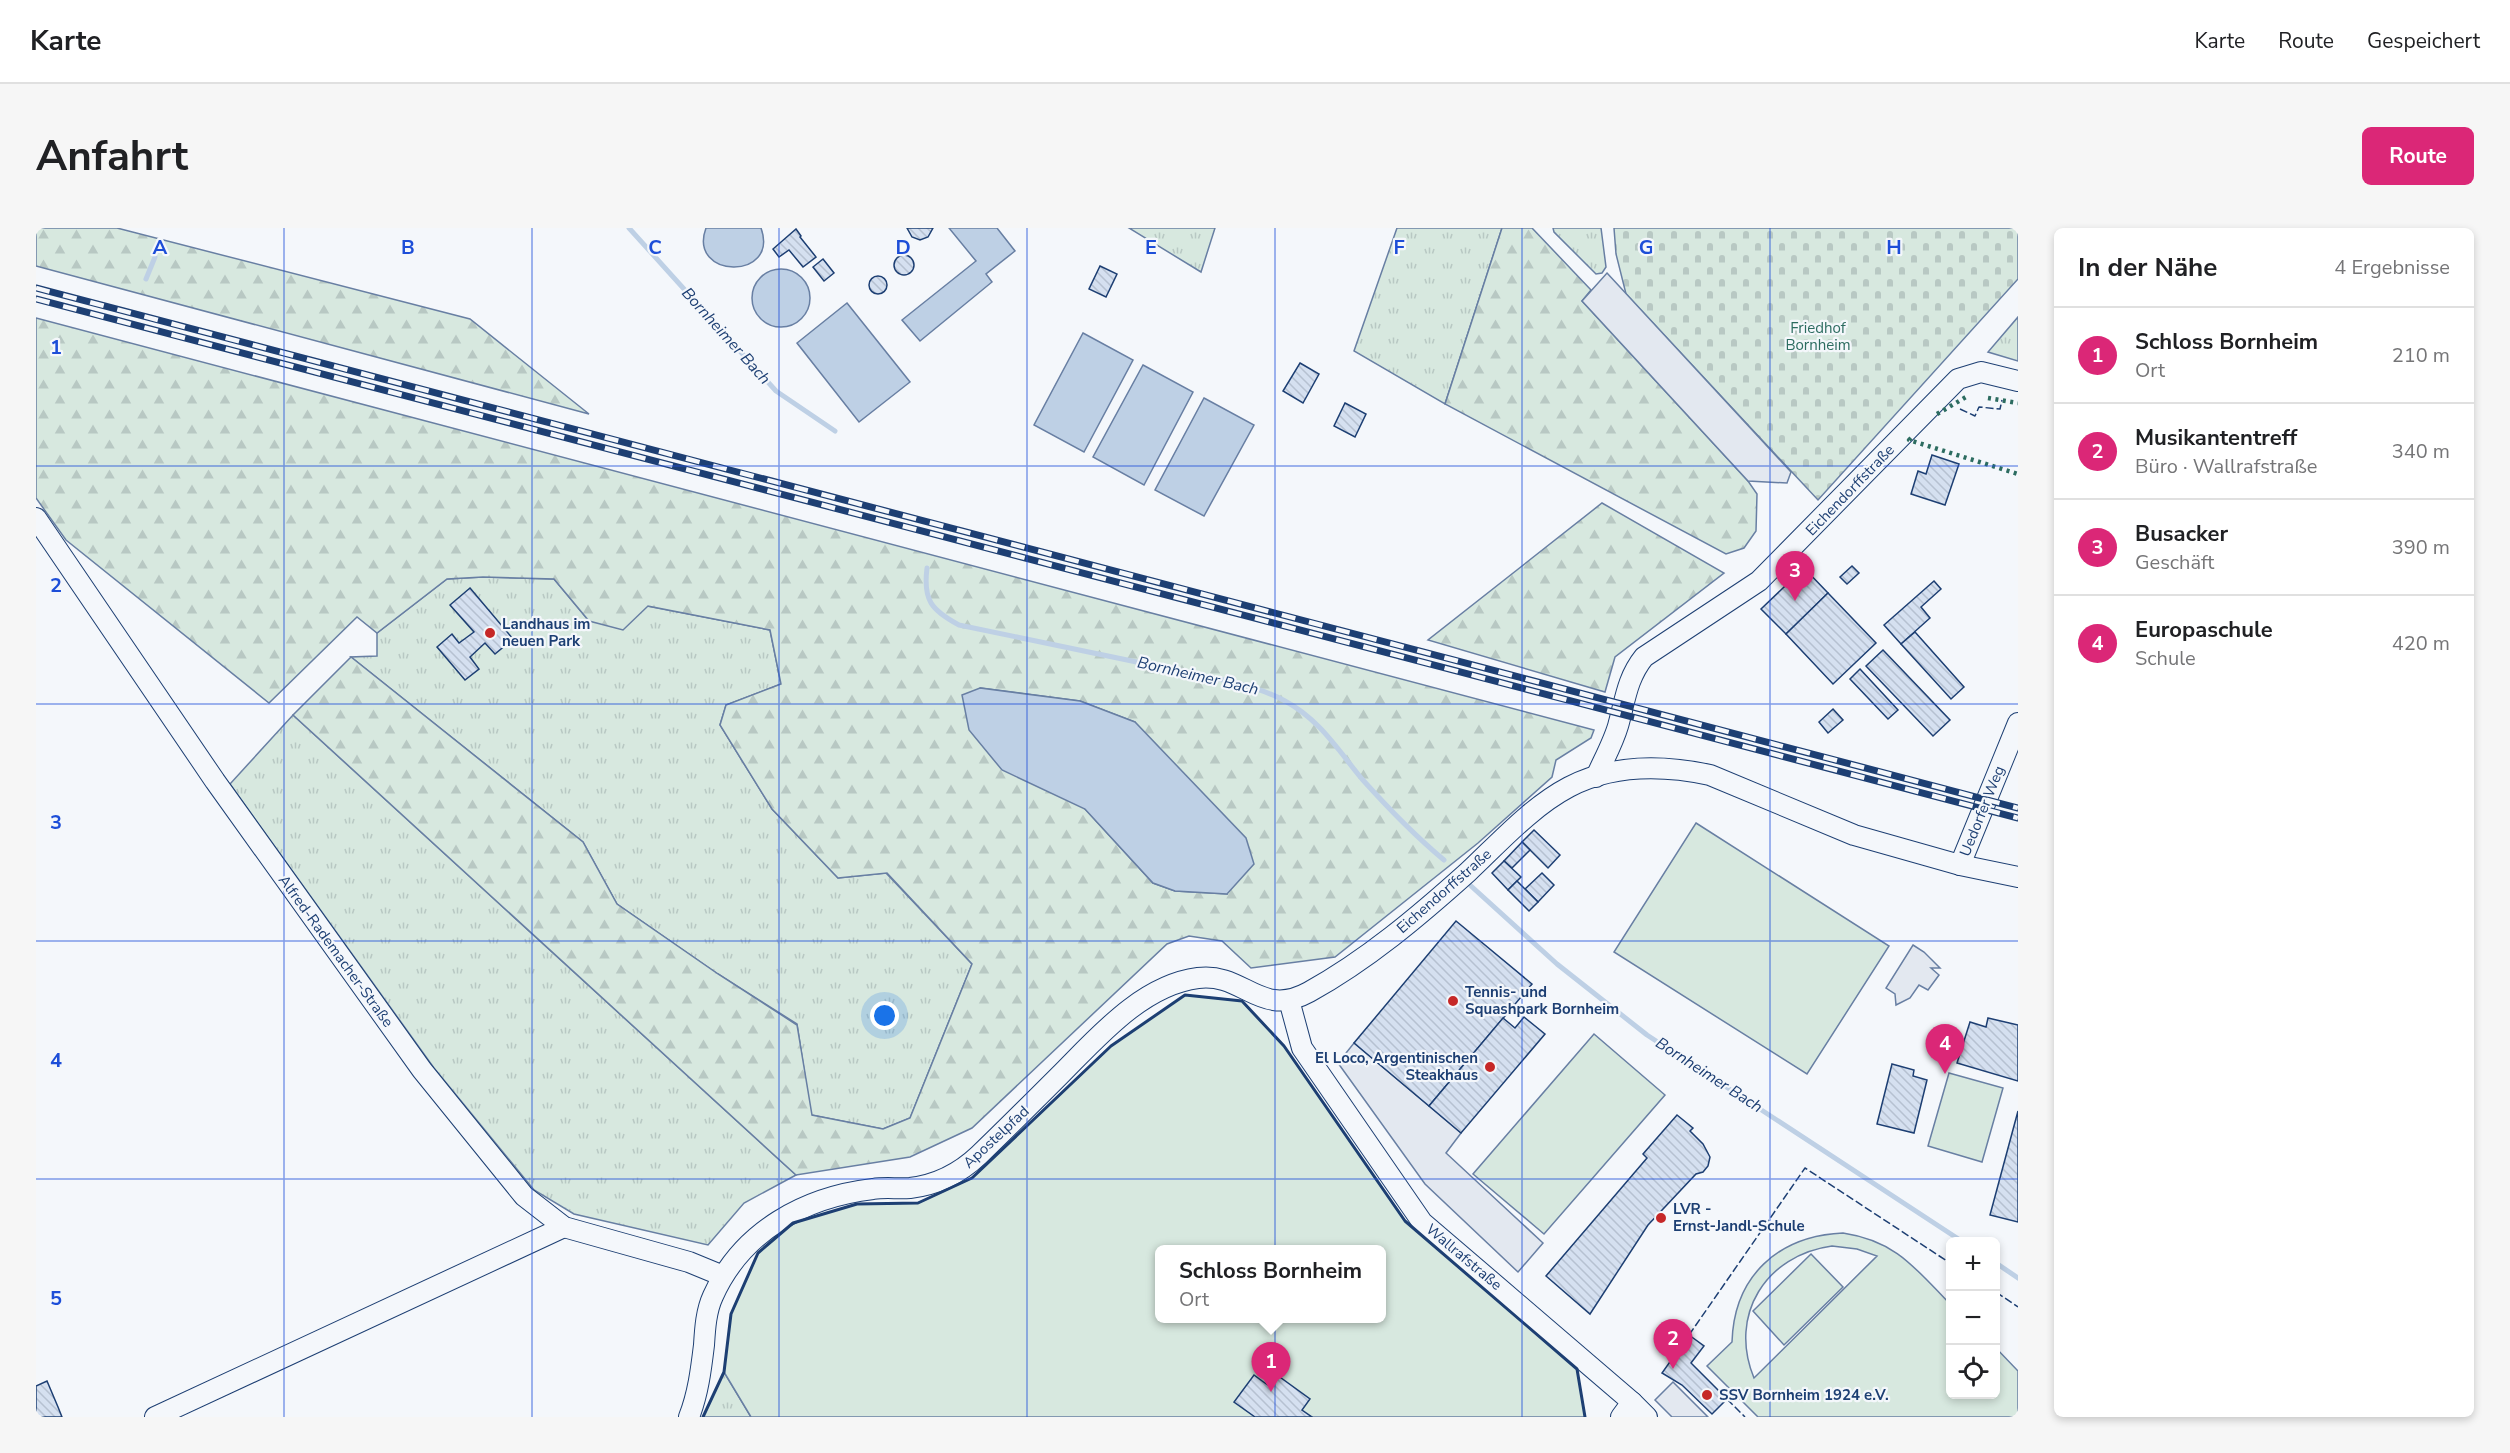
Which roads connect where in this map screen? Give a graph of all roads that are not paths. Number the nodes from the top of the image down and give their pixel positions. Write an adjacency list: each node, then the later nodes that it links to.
1 (2018, 381): 4 (street, Eichendorffstraße)
2 (36, 518): 8 (street, Alfred-Rademacher-Straße)
3 (2018, 723): 5 (street, Uedorfer Weg)
4 (1596, 777): 5 (street, Eichendorffstraße); 7 (street, Eichendorffstraße)
5 (1960, 865): 6 (street, Eichendorffstraße)
6 (2018, 877)
7 (1289, 1000): 9 (street, Apostelpfad); 10 (street, Wallrafstraße)
8 (564, 1227): 9 (street, Alfred-Rademacher-Straße); 11 (street)
9 (723, 1276): 12 (street, Apostelpfad)
10 (1627, 1409): 13 (street, Wallrafstraße)
11 (155, 1417)
12 (689, 1417)
13 (1647, 1417)

